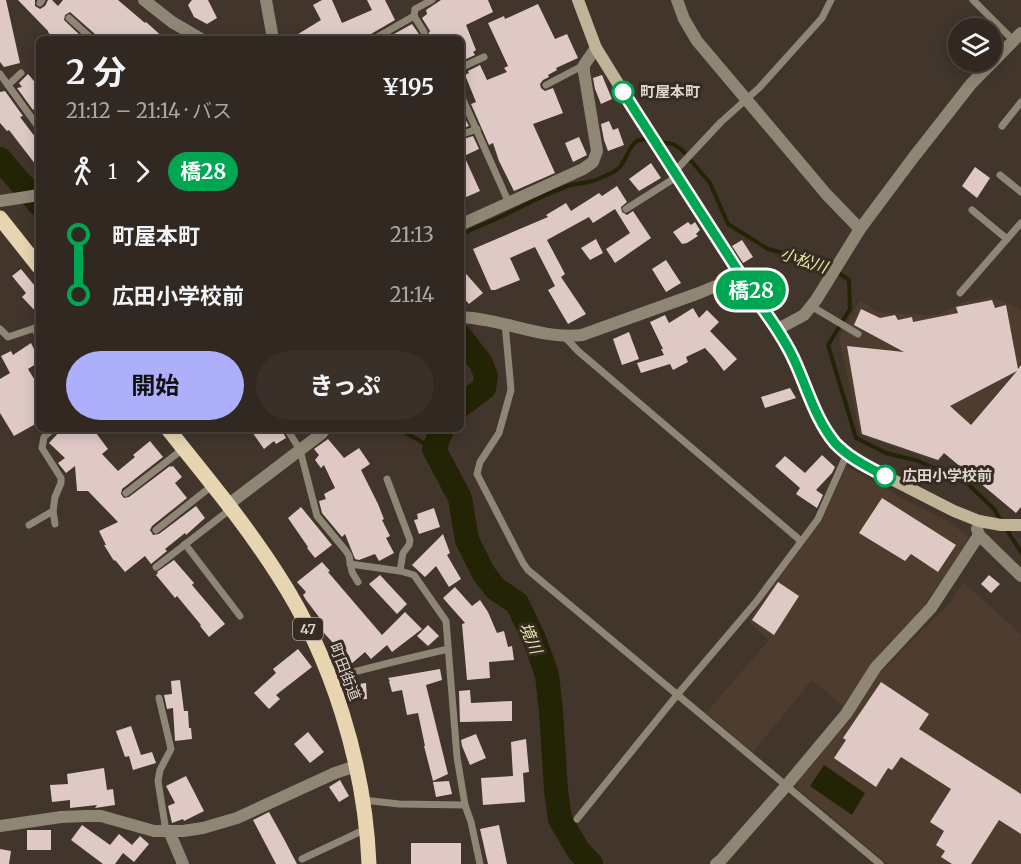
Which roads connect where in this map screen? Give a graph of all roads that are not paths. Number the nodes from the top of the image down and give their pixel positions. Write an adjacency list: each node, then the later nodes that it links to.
1 (144, 0): 12 (street)
2 (266, 0): 13 (street)
3 (432, 0): 8 (lane)
4 (578, 0): 16 (street)
5 (677, 0): 24 (street)
6 (831, 0): 24 (lane)
7 (973, 0): 15 (lane)
8 (414, 16): 10 (lane); 14 (lane)
9 (69, 18): 11 (lane)
10 (424, 32)
11 (89, 36)
12 (196, 36)
13 (272, 36)
14 (379, 36)
15 (1018, 41): 42 (street)
16 (596, 48): 18 (street); 31 (street)
17 (484, 57): 19 (lane)
18 (584, 65): 23 (lane); 36 (street)
19 (464, 66)
20 (21, 73): 22 (lane)
21 (0, 75): 22 (lane)
22 (8, 85): 27 (lane)
23 (546, 85)
24 (746, 99): 31 (lane); 42 (street)
25 (464, 101): 29 (lane)
26 (1021, 102): 28 (lane)
27 (36, 124)
28 (1002, 126)
29 (477, 129): 30 (lane); 36 (lane)
30 (464, 134)
31 (679, 170): 37 (lane); 45 (street)
32 (1000, 175): 33 (lane)
33 (1021, 192)
34 (36, 195): 35 (street)
35 (0, 201)
36 (509, 203): 40 (street)
37 (626, 209)
38 (972, 210): 43 (lane)
39 (0, 218): 44 (main road)
40 (464, 223)
41 (1021, 223): 43 (lane)
42 (860, 229): 47 (street)
43 (1007, 239): 46 (lane)
44 (36, 263)
45 (740, 274): 51 (street); 54 (street)
46 (960, 293)
47 (811, 306): 51 (street); 53 (lane)
48 (464, 316): 49 (street)
49 (505, 323): 54 (street); 84 (lane)
50 (36, 326): 55 (lane)
51 (777, 328): 62 (street)
52 (0, 329): 55 (lane)
53 (858, 334)
54 (566, 337): 74 (lane)
55 (4, 338)
56 (50, 432): 67 (lane)
57 (170, 432): 60 (main road, 町田街道 / 47)
58 (289, 432): 61 (lane)
59 (323, 432): 61 (street)
60 (184, 449): 64 (main road, 町田街道 / 47); 65 (lane)
61 (300, 450): 66 (street); 76 (lane)
62 (847, 454): 68 (street); 74 (lane)
63 (387, 479): 78 (lane)
64 (213, 485): 66 (main road, 町田街道 / 47); 72 (lane)
65 (126, 493)
66 (230, 506): 75 (lane); 83 (main road, 町田街道 / 47)
67 (53, 511): 69 (lane); 70 (lane)
68 (976, 520): 71 (street); 73 (street)
69 (55, 524)
70 (29, 525)
71 (1017, 526)
72 (156, 530)
73 (979, 535): 79 (street); 87 (street)
74 (801, 541): 84 (lane)
75 (185, 544): 77 (lane); 81 (lane)
76 (350, 564): 78 (lane); 80 (lane)
77 (156, 567)
78 (400, 571): 82 (lane)
79 (1021, 576)
80 (358, 582)
81 (240, 616)
82 (448, 649): 83 (lane); 89 (lane)
83 (330, 678): 86 (main road, 町田街道 / 47)
84 (677, 695): 87 (lane); 90 (lane)
85 (159, 698): 93 (lane)
86 (356, 766): 88 (main road, 町田街道 / 47); 93 (street)
87 (786, 786): 98 (street); 99 (lane)
88 (362, 800): 89 (lane); 92 (main road, 町田街道 / 47)
89 (465, 805): 97 (lane)
90 (577, 819)
91 (0, 826): 93 (street)
92 (366, 830): 94 (lane); 96 (main road, 町田街道 / 47)
93 (167, 831): 95 (street)
94 (302, 859)
95 (183, 864)
96 (369, 864)
97 (480, 864)
98 (716, 864)
99 (880, 864)

